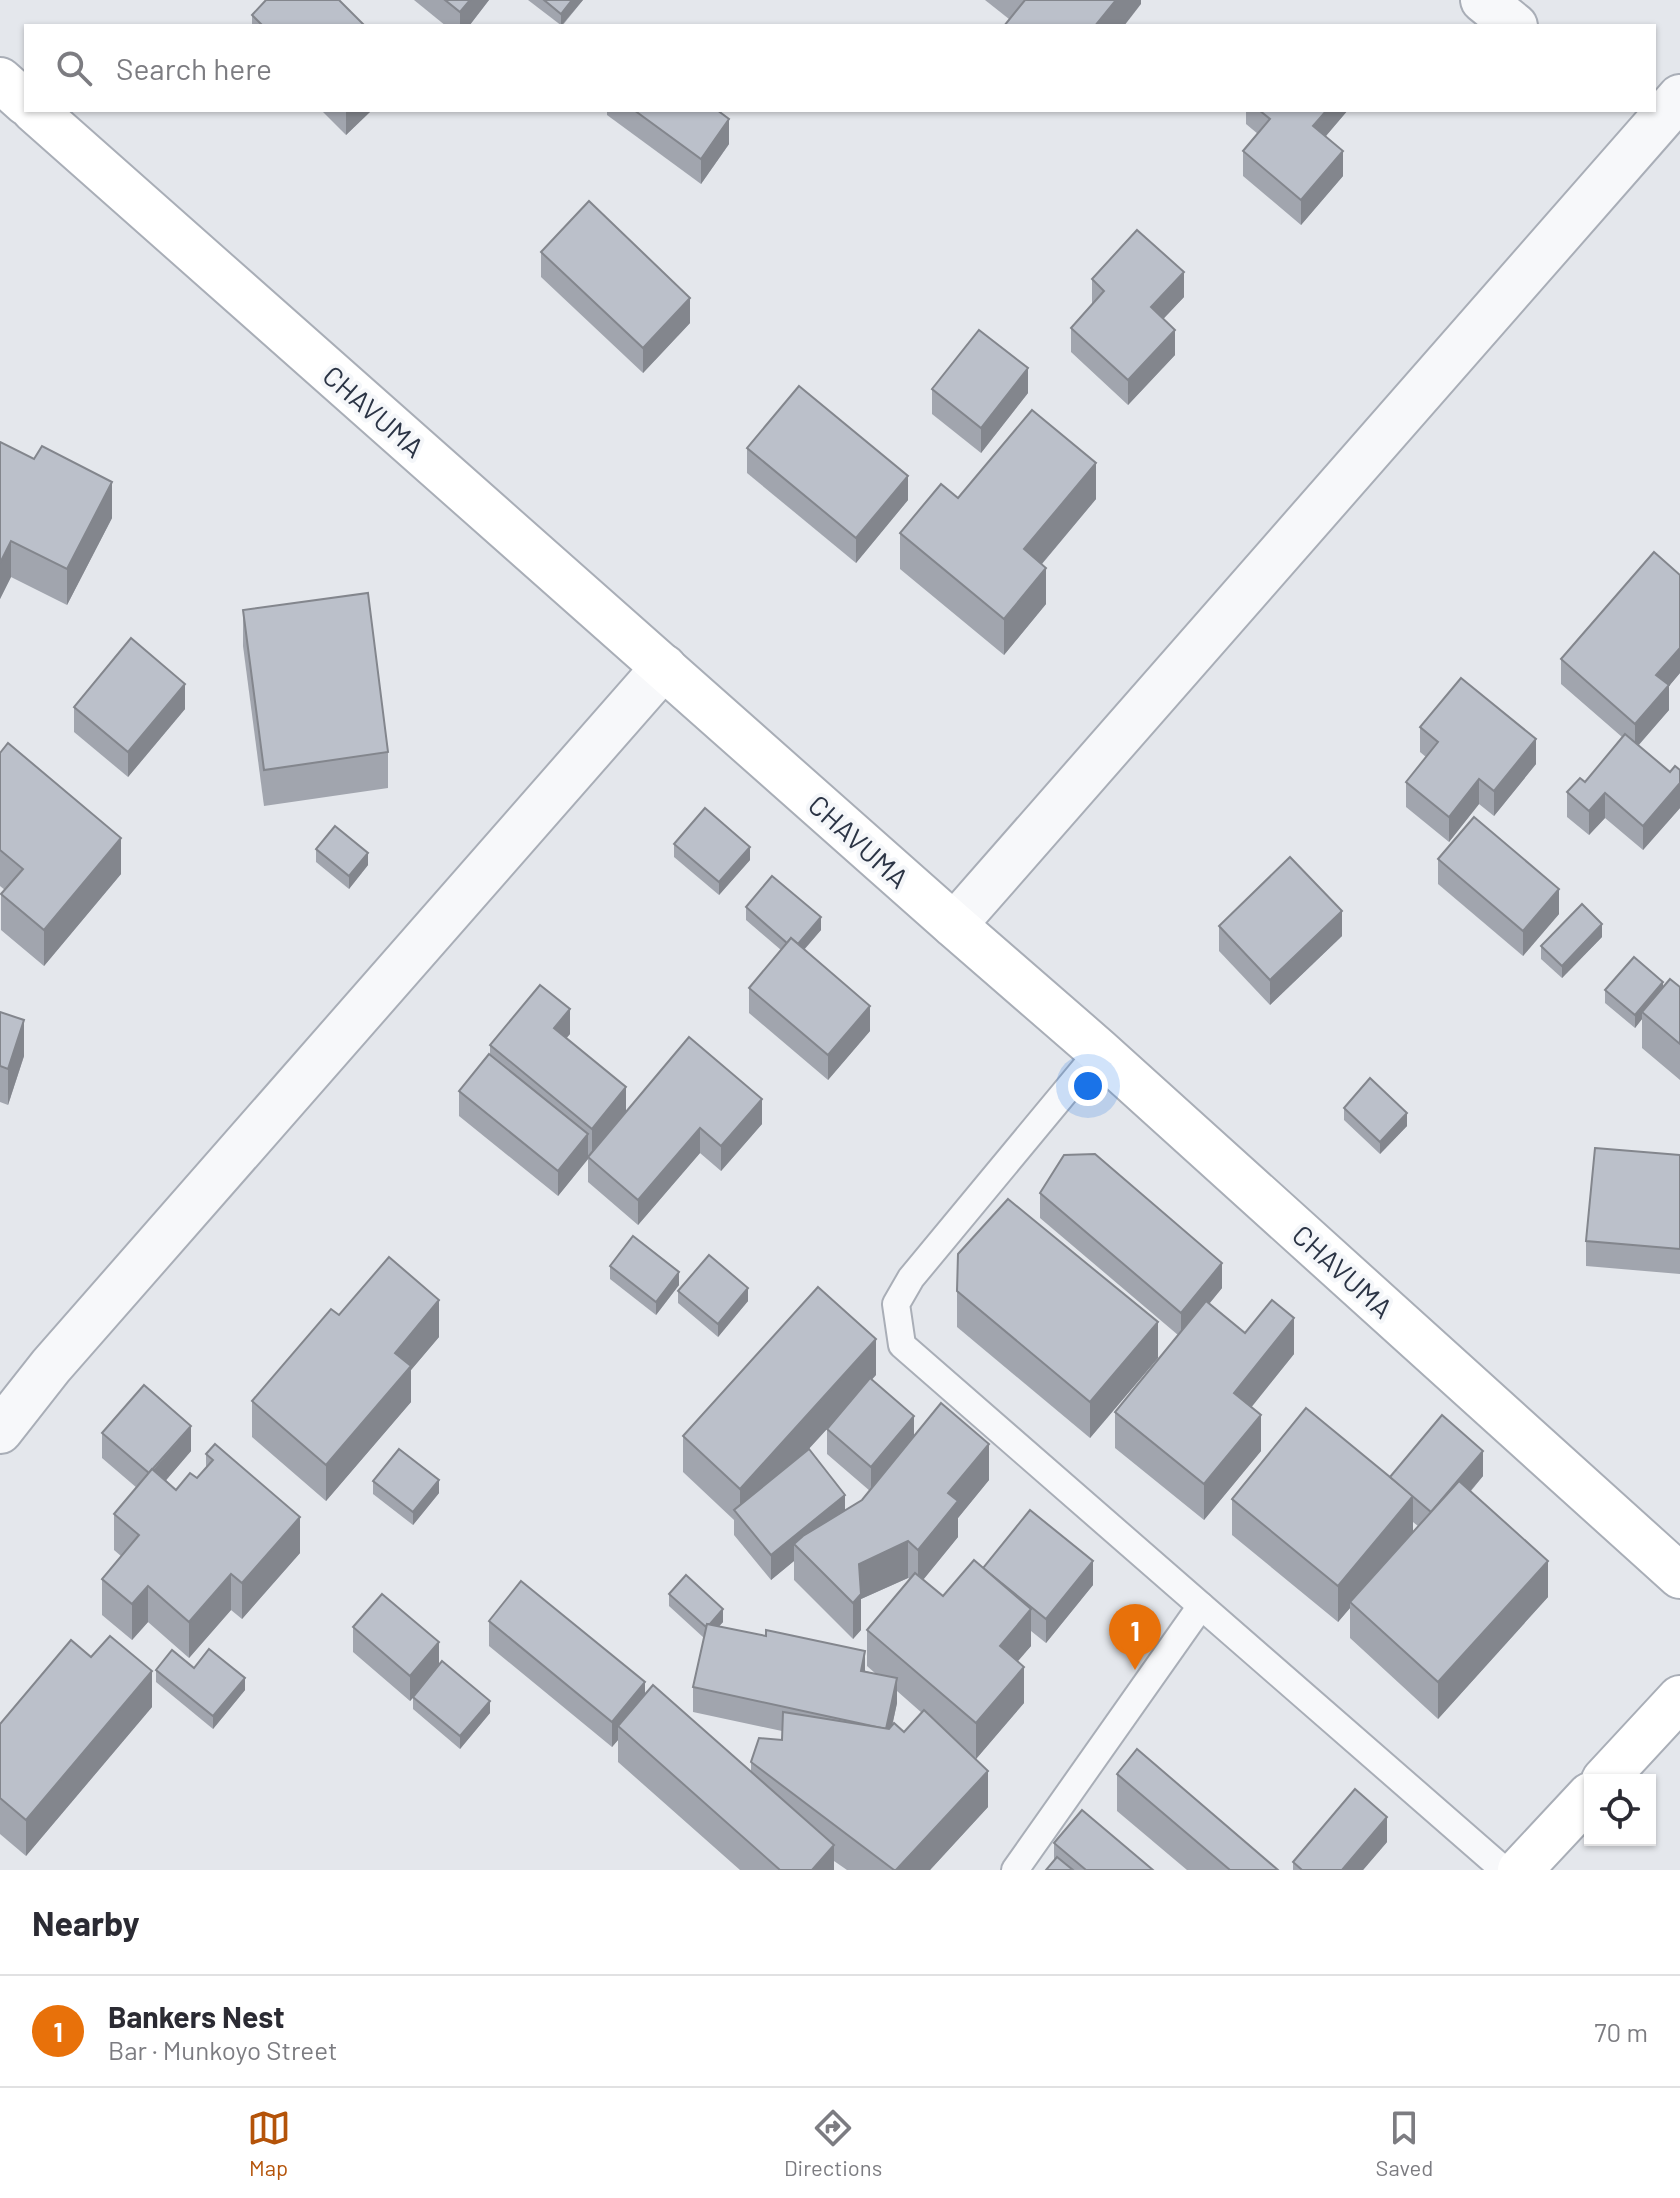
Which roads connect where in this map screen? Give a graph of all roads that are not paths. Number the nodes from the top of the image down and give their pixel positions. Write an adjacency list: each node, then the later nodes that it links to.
1 (1483, 0): 2 (street)
2 (1513, 24)
3 (0, 80): 5 (street)
4 (1680, 97): 6 (street)
5 (24, 101)
6 (1656, 110)
7 (36, 112): 10 (street, CHAVUMA)
8 (1652, 112): 9 (street)
9 (1633, 122): 11 (street)
10 (664, 667): 11 (street, CHAVUMA); 13 (street)
11 (954, 925): 12 (street, CHAVUMA)
12 (1099, 1051): 14 (street, CHAVUMA); 15 (lane)
13 (0, 1431)
14 (1680, 1576)
15 (1201, 1606): 19 (lane); 20 (lane)
16 (1680, 1698): 17 (street)
17 (1610, 1774)
18 (1584, 1801): 21 (street)
19 (1015, 1870)
20 (1504, 1870)
21 (1520, 1870)

